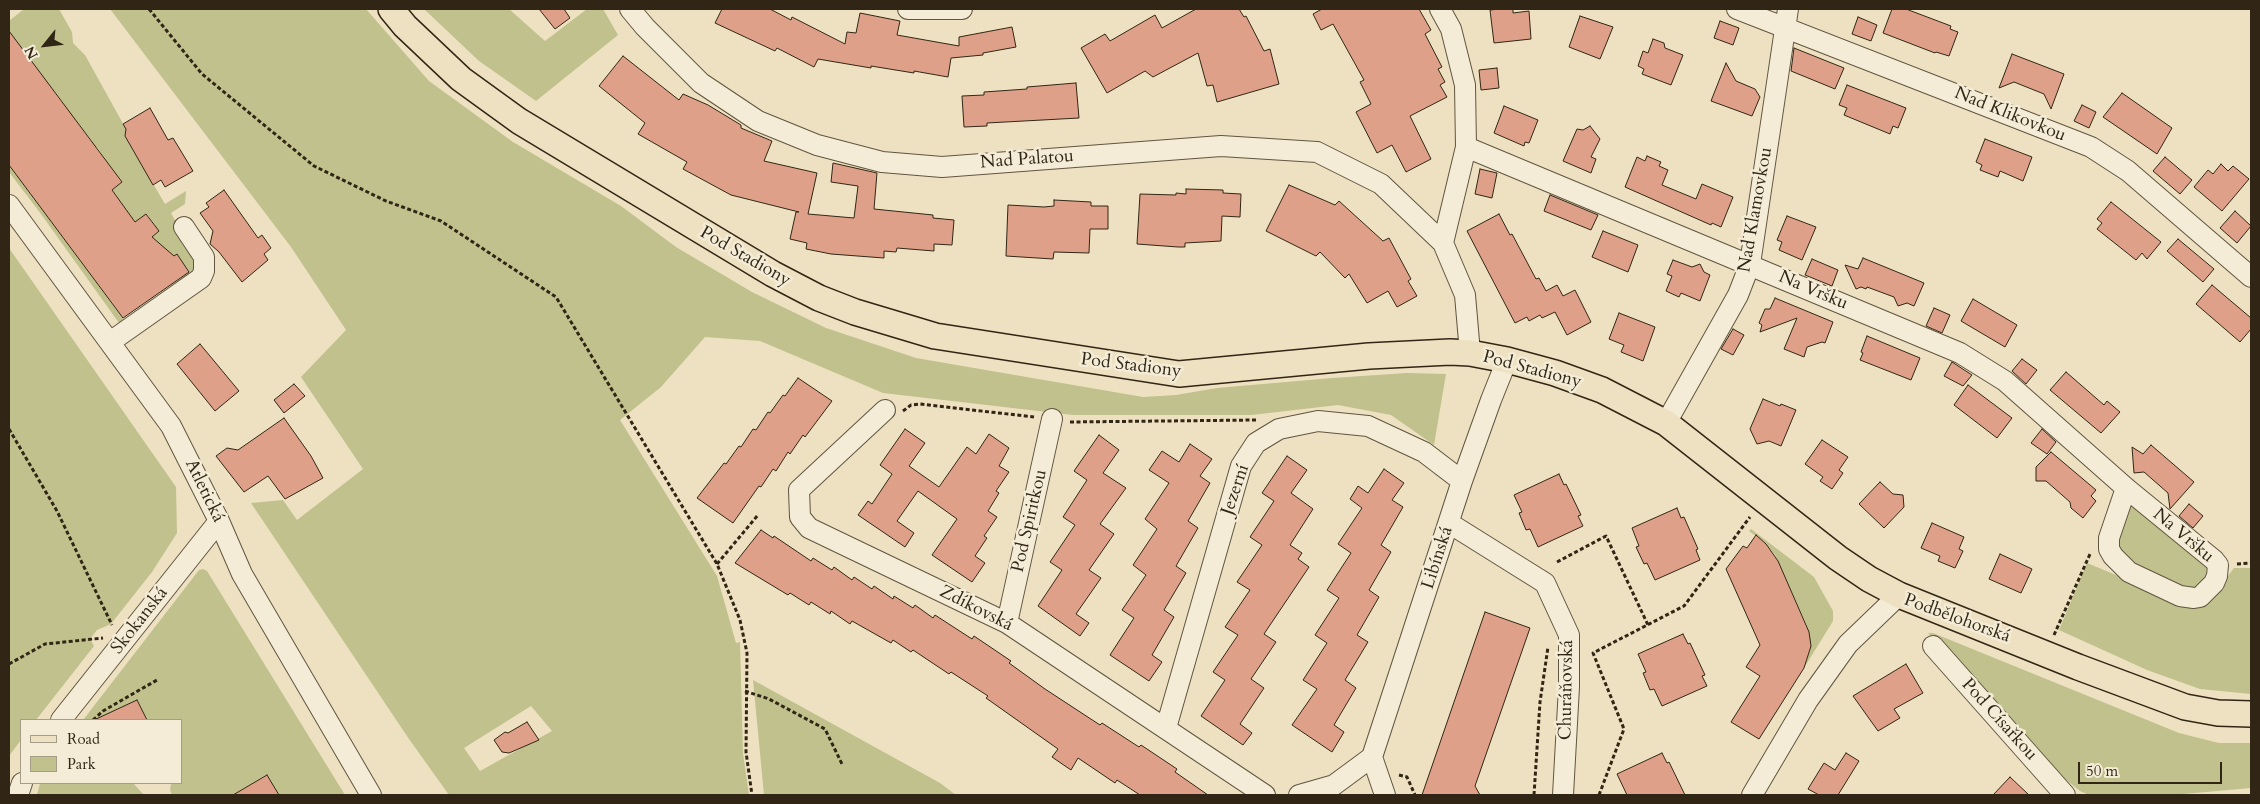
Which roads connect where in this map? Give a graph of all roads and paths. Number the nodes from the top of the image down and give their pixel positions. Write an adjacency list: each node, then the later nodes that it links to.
1 (149, 9): 32 (path)
2 (391, 9): 16 (main road, Pod Stadiony)
3 (630, 9): 12 (street, Nad Palatou)
4 (908, 9): 5 (street)
5 (962, 9)
6 (1440, 9): 9 (street)
7 (1737, 9): 8 (street, Nad Klikovkou)
8 (1787, 19): 13 (street, Nad Klamovkou); 14 (street, Nad Klikovkou)
9 (1466, 147): 12 (street); 13 (street, Na Vršku)
10 (9, 205): 15 (street, Atletická)
11 (184, 227): 15 (street)
12 (1443, 243): 16 (street)
13 (1750, 264): 21 (street, Nad Klamovkou); 24 (street, Na Vršku)
14 (2251, 277)
15 (110, 342): 27 (street, Atletická)
16 (1470, 353): 17 (main road, Pod Stadiony)
17 (1507, 360): 21 (main road, Pod Stadiony); 23 (street, Libínská)
18 (891, 413): 19 (path); 35 (street, Zdíkovská)
19 (1052, 419): 20 (path); 35 (street, Pod Spiritkou)
20 (1257, 420)
21 (1666, 424): 34 (main road, Pod Stadiony)
22 (9, 429): 39 (path)
23 (1462, 481): 28 (street, Libínská); 47 (street, Jezerní)
24 (2126, 488): 24 (street, Na Vršku)
25 (758, 515): 32 (path)
26 (1750, 517): 37 (path)
27 (219, 521): 39 (street, Skokanská); 51 (street, Atletická)
28 (1449, 524): 36 (street, Churáňovská); 48 (street, Libínská)
29 (2086, 561): 38 (path)
30 (1557, 562): 37 (path)
31 (2251, 563): 33 (path)
32 (717, 564): 43 (path)
33 (2232, 564)
34 (1899, 595): 44 (main road, Podbělohorská); 60 (street, Podbělohorská)
35 (1007, 623): 47 (street, Zdíkovská)
36 (1564, 625): 57 (path); 58 (street, Churáňovská)
37 (1648, 625): 59 (path)
38 (2053, 635)
39 (123, 643): 41 (path); 45 (street, Skokanská)
40 (1932, 646): 61 (street, Pod Císařkou)
41 (9, 664)
42 (157, 680): 46 (path)
43 (746, 691): 49 (path); 52 (path)
44 (2251, 714)
45 (62, 719)
46 (94, 719)
47 (1166, 728): 53 (street, Zdíkovská)
48 (1372, 757): 54 (street); 55 (street)
49 (842, 764)
50 (1394, 773): 56 (path)
51 (371, 795)
52 (752, 795)
53 (1265, 795)
54 (1299, 795)
55 (1385, 795)
56 (1415, 795)
57 (1534, 795)
58 (1564, 795)
59 (1598, 795)
60 (1752, 795)
61 (2065, 795)

